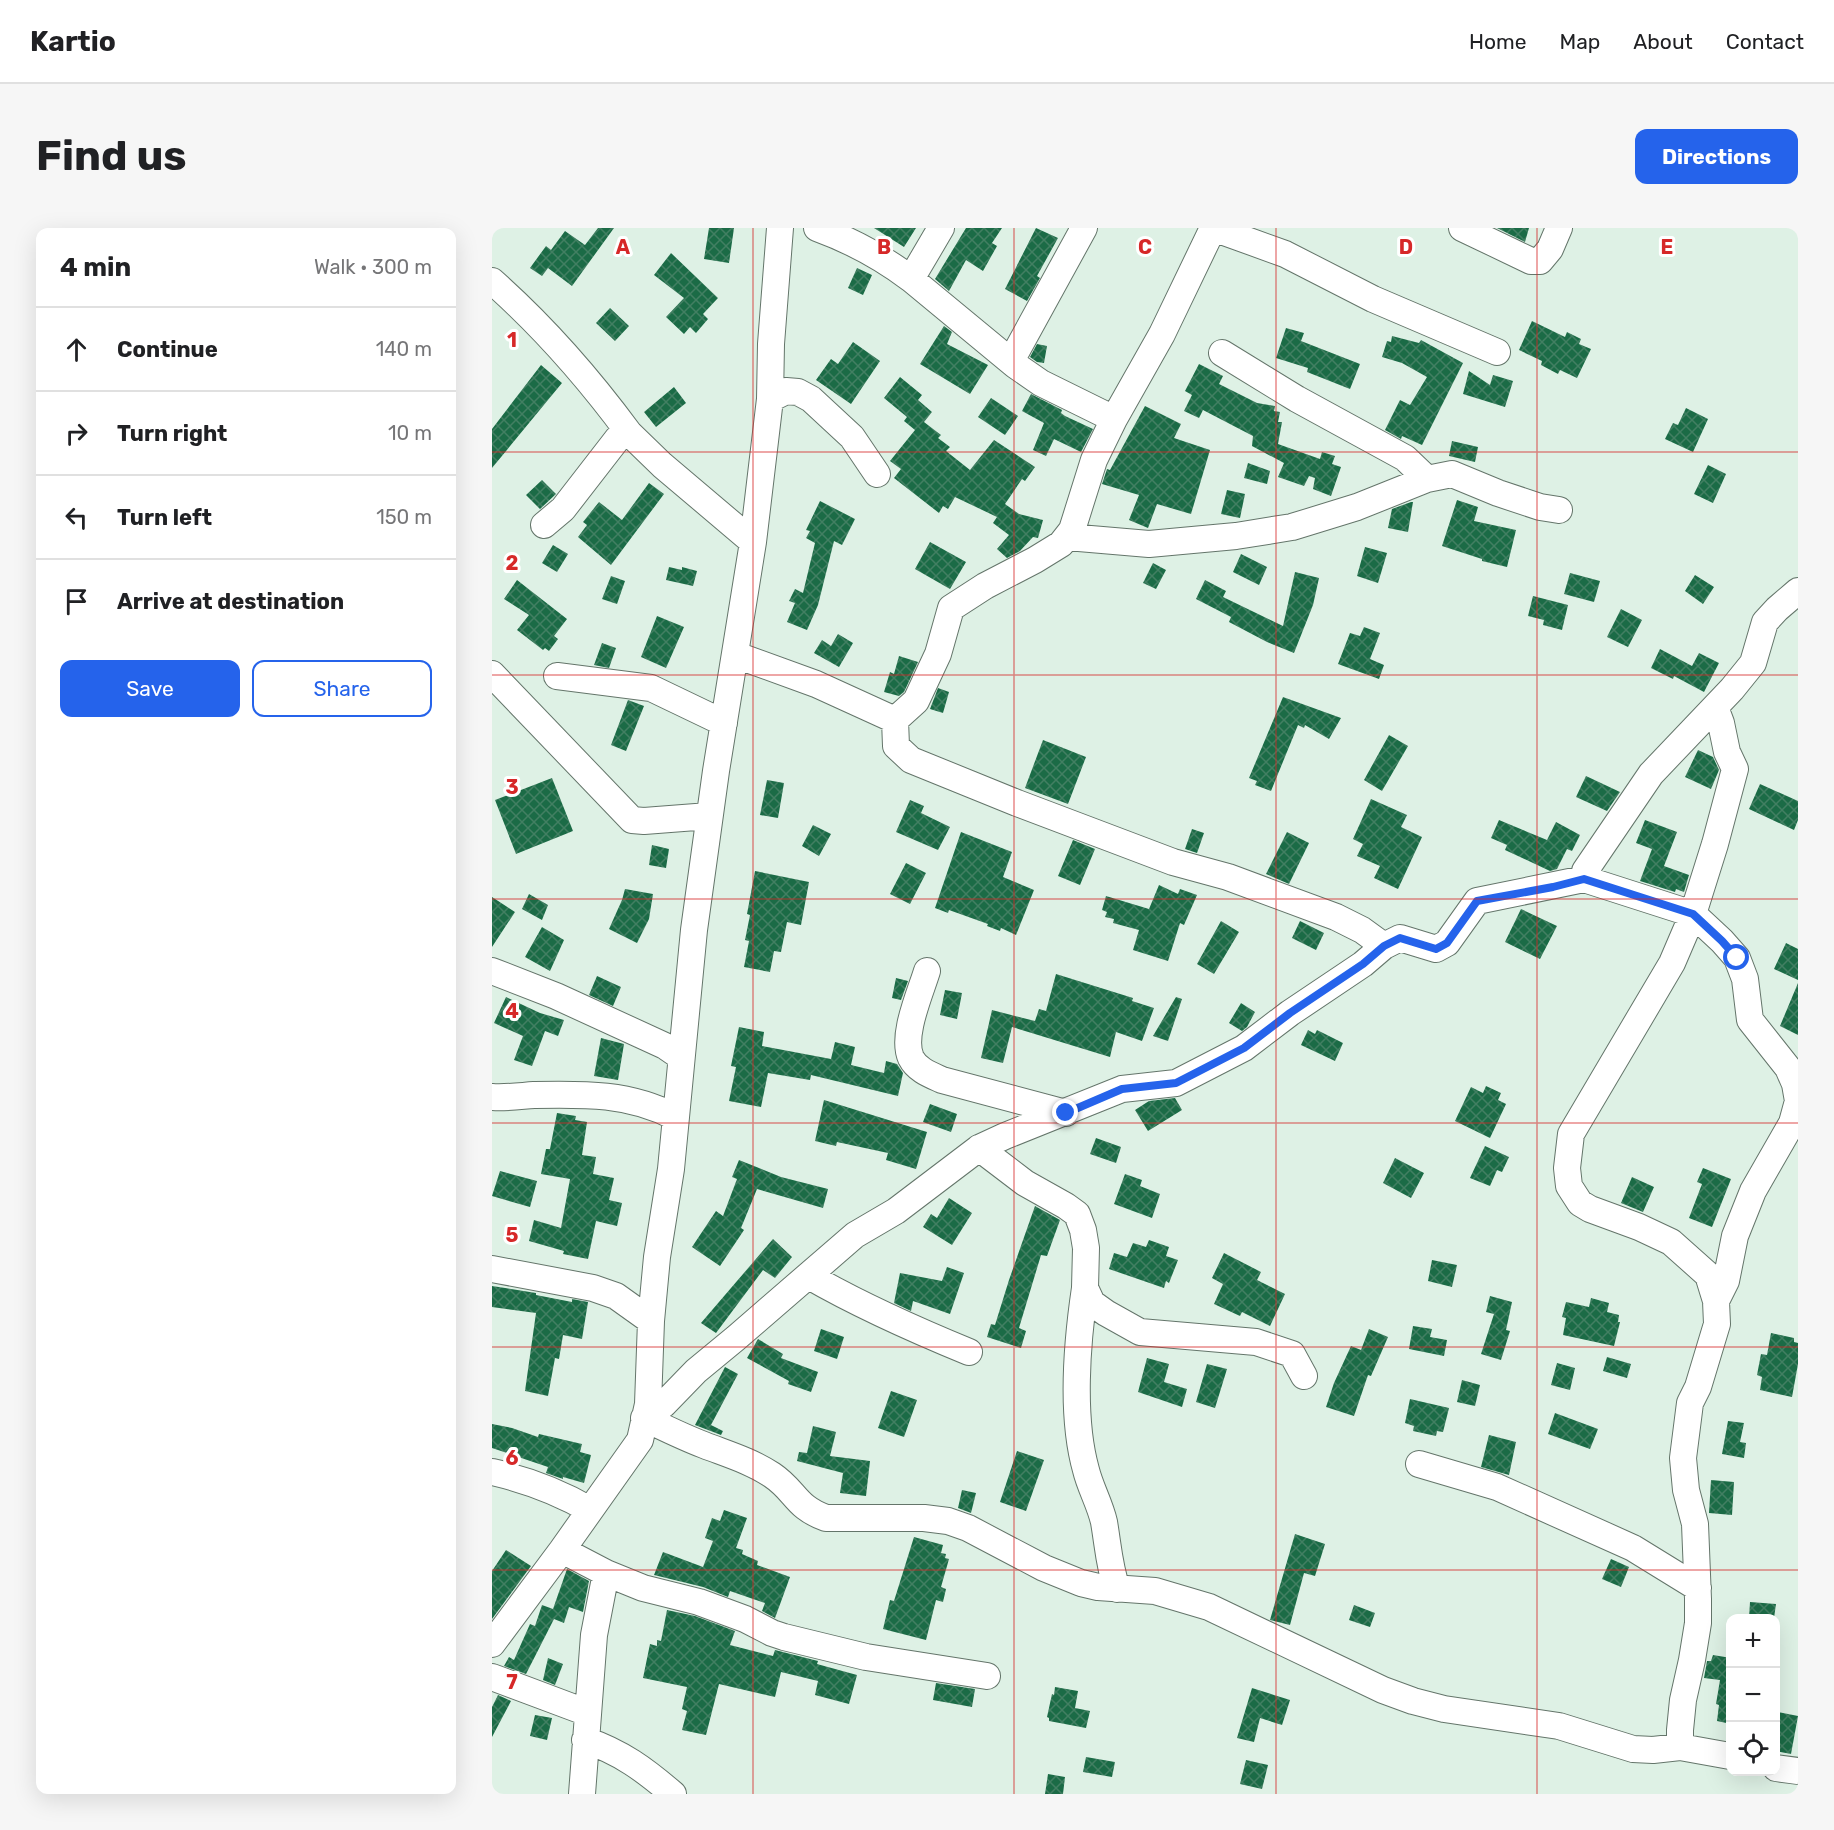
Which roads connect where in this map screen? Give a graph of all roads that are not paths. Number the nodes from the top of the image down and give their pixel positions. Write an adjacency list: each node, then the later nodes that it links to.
1 (780, 228): 13 (street)
2 (817, 228): 8 (street)
3 (941, 228): 8 (street)
4 (1084, 228): 12 (street)
5 (1213, 228): 11 (street); 14 (street)
6 (1462, 228): 7 (street)
7 (1559, 228)
8 (911, 279): 12 (street)
9 (492, 280): 15 (street)
10 (1222, 352): 17 (street)
11 (1497, 352)
12 (1011, 361): 14 (street)
13 (770, 399): 16 (street); 21 (street)
14 (1114, 419): 20 (street)
15 (629, 433): 19 (street); 21 (street)
16 (877, 474)
17 (1427, 479): 18 (street); 20 (street)
18 (1559, 510)
19 (544, 525)
20 (1067, 537): 27 (street)
21 (753, 542): 23 (street)
22 (1798, 591): 26 (street)
23 (736, 655): 27 (street); 28 (street)
24 (492, 674): 29 (street)
25 (557, 675): 28 (street)
26 (1715, 707): 30 (street); 31 (street)
27 (895, 720): 32 (street)
28 (724, 723): 29 (street)
29 (710, 816): 35 (street)
30 (1584, 879): 31 (street); 32 (street)
31 (1693, 914): 37 (street); 44 (street)
32 (1384, 946): 38 (street)
33 (492, 971): 35 (street)
34 (927, 971): 38 (street)
35 (681, 1057): 39 (street)
36 (492, 1096): 39 (street)
37 (1798, 1101): 44 (street)
38 (1066, 1113): 40 (street)
39 (675, 1117): 45 (street)
40 (979, 1148): 42 (street); 43 (street)
41 (492, 1269): 45 (street)
42 (809, 1276): 46 (street); 48 (street)
43 (1085, 1288): 47 (street); 55 (street)
44 (1716, 1301): 54 (street)
45 (651, 1321): 48 (street)
46 (969, 1352)
47 (1304, 1376)
48 (644, 1418): 51 (street); 55 (street)
49 (1419, 1464): 54 (street)
50 (492, 1472): 51 (street)
51 (590, 1510): 52 (street)
52 (562, 1550): 53 (street); 56 (street)
53 (606, 1573): 57 (street); 59 (street)
54 (1698, 1588): 61 (street)
55 (1117, 1589): 61 (street)
56 (492, 1644)
57 (987, 1676)
58 (492, 1677): 59 (street)
59 (588, 1713): 60 (street)
60 (585, 1740): 65 (street); 66 (street)
61 (1680, 1747): 62 (street)
62 (1726, 1755)
63 (1780, 1769): 64 (street)
64 (1798, 1771)
65 (582, 1794)
66 (673, 1794)

